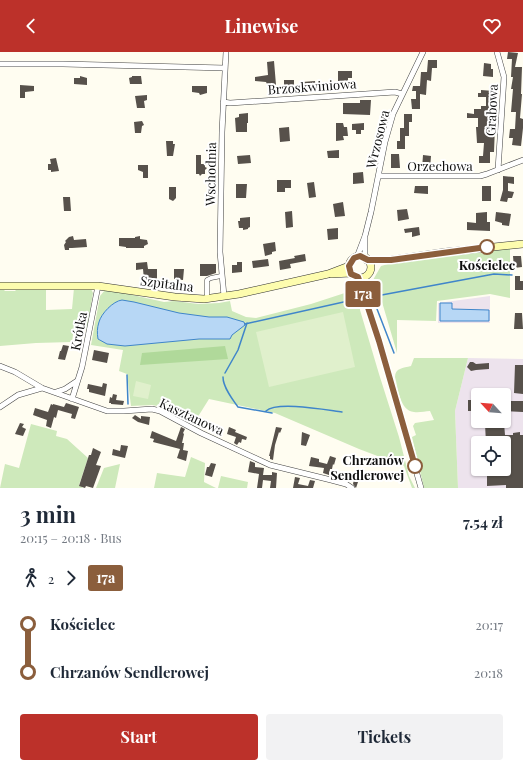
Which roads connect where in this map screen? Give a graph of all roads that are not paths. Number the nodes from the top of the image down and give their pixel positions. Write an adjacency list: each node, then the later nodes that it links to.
1 (226, 52): 5 (street, Wschodnia)
2 (423, 52): 6 (street, Wrzosowa)
3 (497, 52): 9 (street, Grabowa)
4 (0, 64): 5 (street)
5 (225, 68): 7 (street, Wschodnia)
6 (402, 94): 7 (street, Brzoskwiniowa); 10 (street, Wrzosowa)
7 (223, 102): 18 (street, Wschodnia)
8 (523, 160): 9 (street, Orzechowa)
9 (498, 170): 10 (street, Orzechowa)
10 (379, 176): 11 (street, Wrzosowa)
11 (365, 236): 13 (street, Wrzosowa); 14 (street, Wrzosowa)
12 (523, 244): 14 (main road)
13 (356, 257): 14 (main road); 15 (main road)
14 (368, 261): 17 (main road)
15 (349, 266): 16 (main road, Szpitalna); 17 (main road)
16 (328, 274): 17 (main road, Szpitalna); 22 (main road, Szpitalna)
17 (358, 275): 32 (street)
18 (222, 276): 21 (street); 22 (street, Wschodnia)
19 (0, 286): 20 (main road, Szpitalna)
20 (98, 286): 22 (main road, Szpitalna); 24 (street, Krótka)
21 (207, 295)
22 (224, 296)
23 (0, 366): 26 (street, Kasztanowa)
24 (78, 380): 25 (street); 29 (street, Krótka)
25 (69, 387): 27 (street); 28 (street)
26 (42, 388): 27 (street, Kasztanowa); 30 (street)
27 (56, 392): 28 (street, Kasztanowa)
28 (66, 396): 29 (street, Kasztanowa)
29 (72, 399): 31 (street, Kasztanowa)
30 (0, 407)
31 (352, 488)
32 (421, 488)

